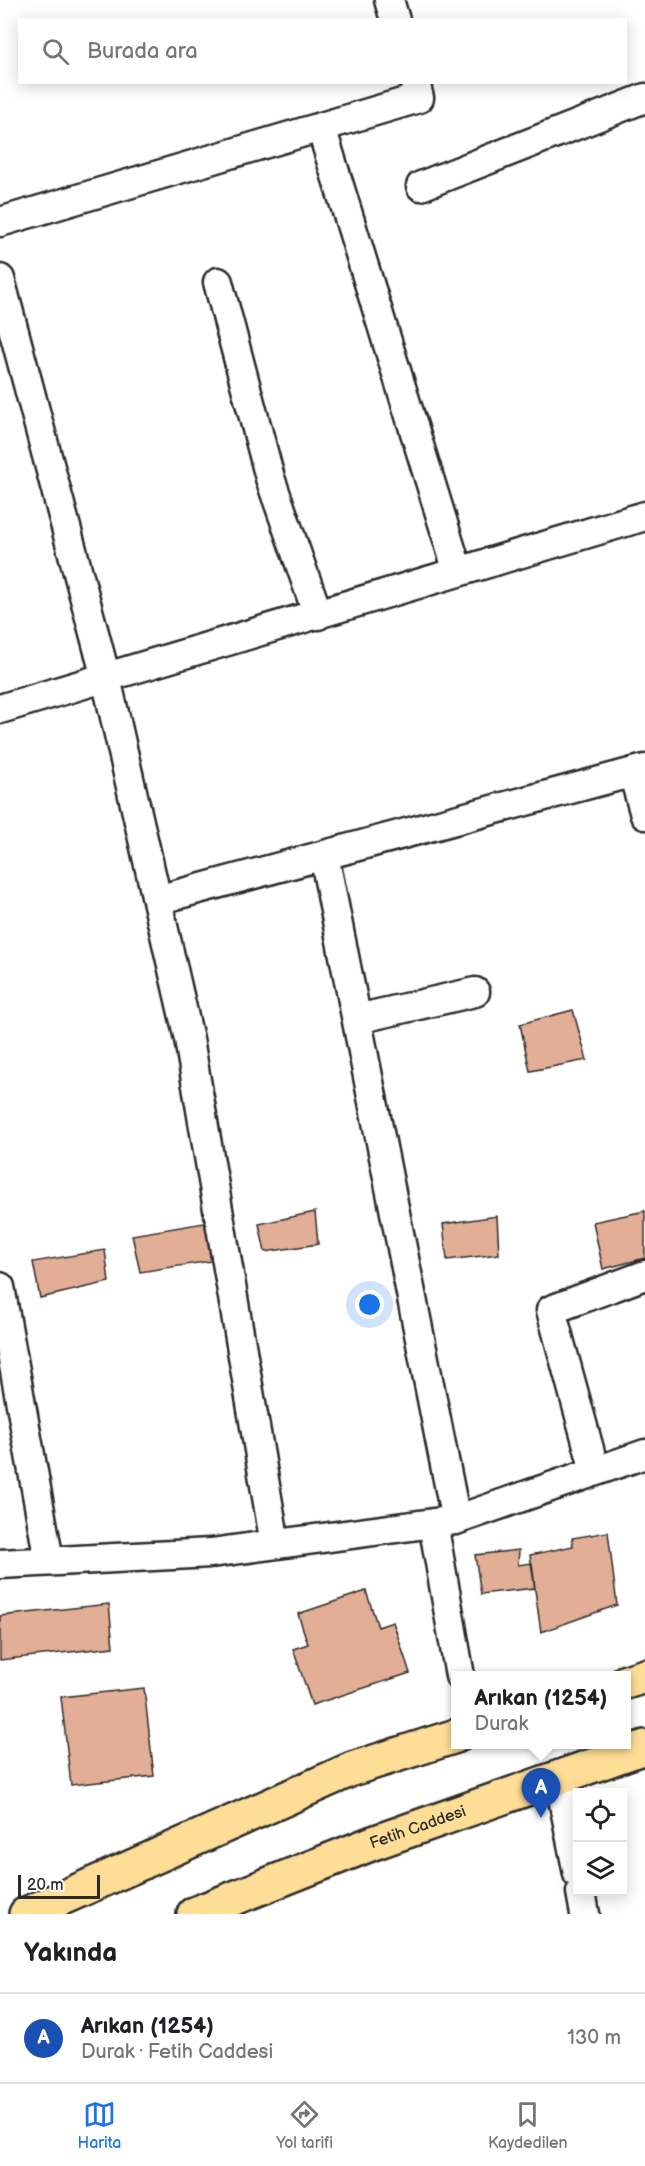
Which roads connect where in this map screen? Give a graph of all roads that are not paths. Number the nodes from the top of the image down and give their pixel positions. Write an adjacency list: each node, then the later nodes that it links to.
1 (389, 0): 2 (street)
2 (394, 18)
3 (416, 84): 5 (street)
4 (645, 98): 6 (street)
5 (321, 127): 7 (street); 11 (street)
6 (421, 186)
7 (0, 222)
8 (0, 279): 13 (street)
9 (218, 282): 12 (street)
10 (645, 516): 11 (street)
11 (458, 572): 12 (street)
12 (318, 615): 13 (street)
13 (106, 678): 14 (street); 18 (street)
14 (0, 709)
15 (639, 771): 16 (street); 17 (street)
16 (645, 815)
17 (324, 855): 18 (street); 20 (street)
18 (156, 900): 26 (street)
19 (475, 992): 20 (street)
20 (357, 1019): 25 (street)
21 (645, 1275): 24 (street)
22 (0, 1287): 27 (street)
23 (645, 1454): 24 (street)
24 (596, 1471): 25 (street)
25 (445, 1522): 26 (street); 29 (street)
26 (275, 1545): 27 (street)
27 (49, 1562): 28 (street)
28 (0, 1564)
29 (460, 1671)
30 (451, 1738): 35 (main road)
31 (645, 1747): 32 (main road, Fetih Caddesi)
32 (559, 1778): 33 (street); 36 (main road, Fetih Caddesi)
33 (573, 1849)
34 (582, 1896): 37 (street)
35 (27, 1914)
36 (195, 1914)
37 (585, 1914)

